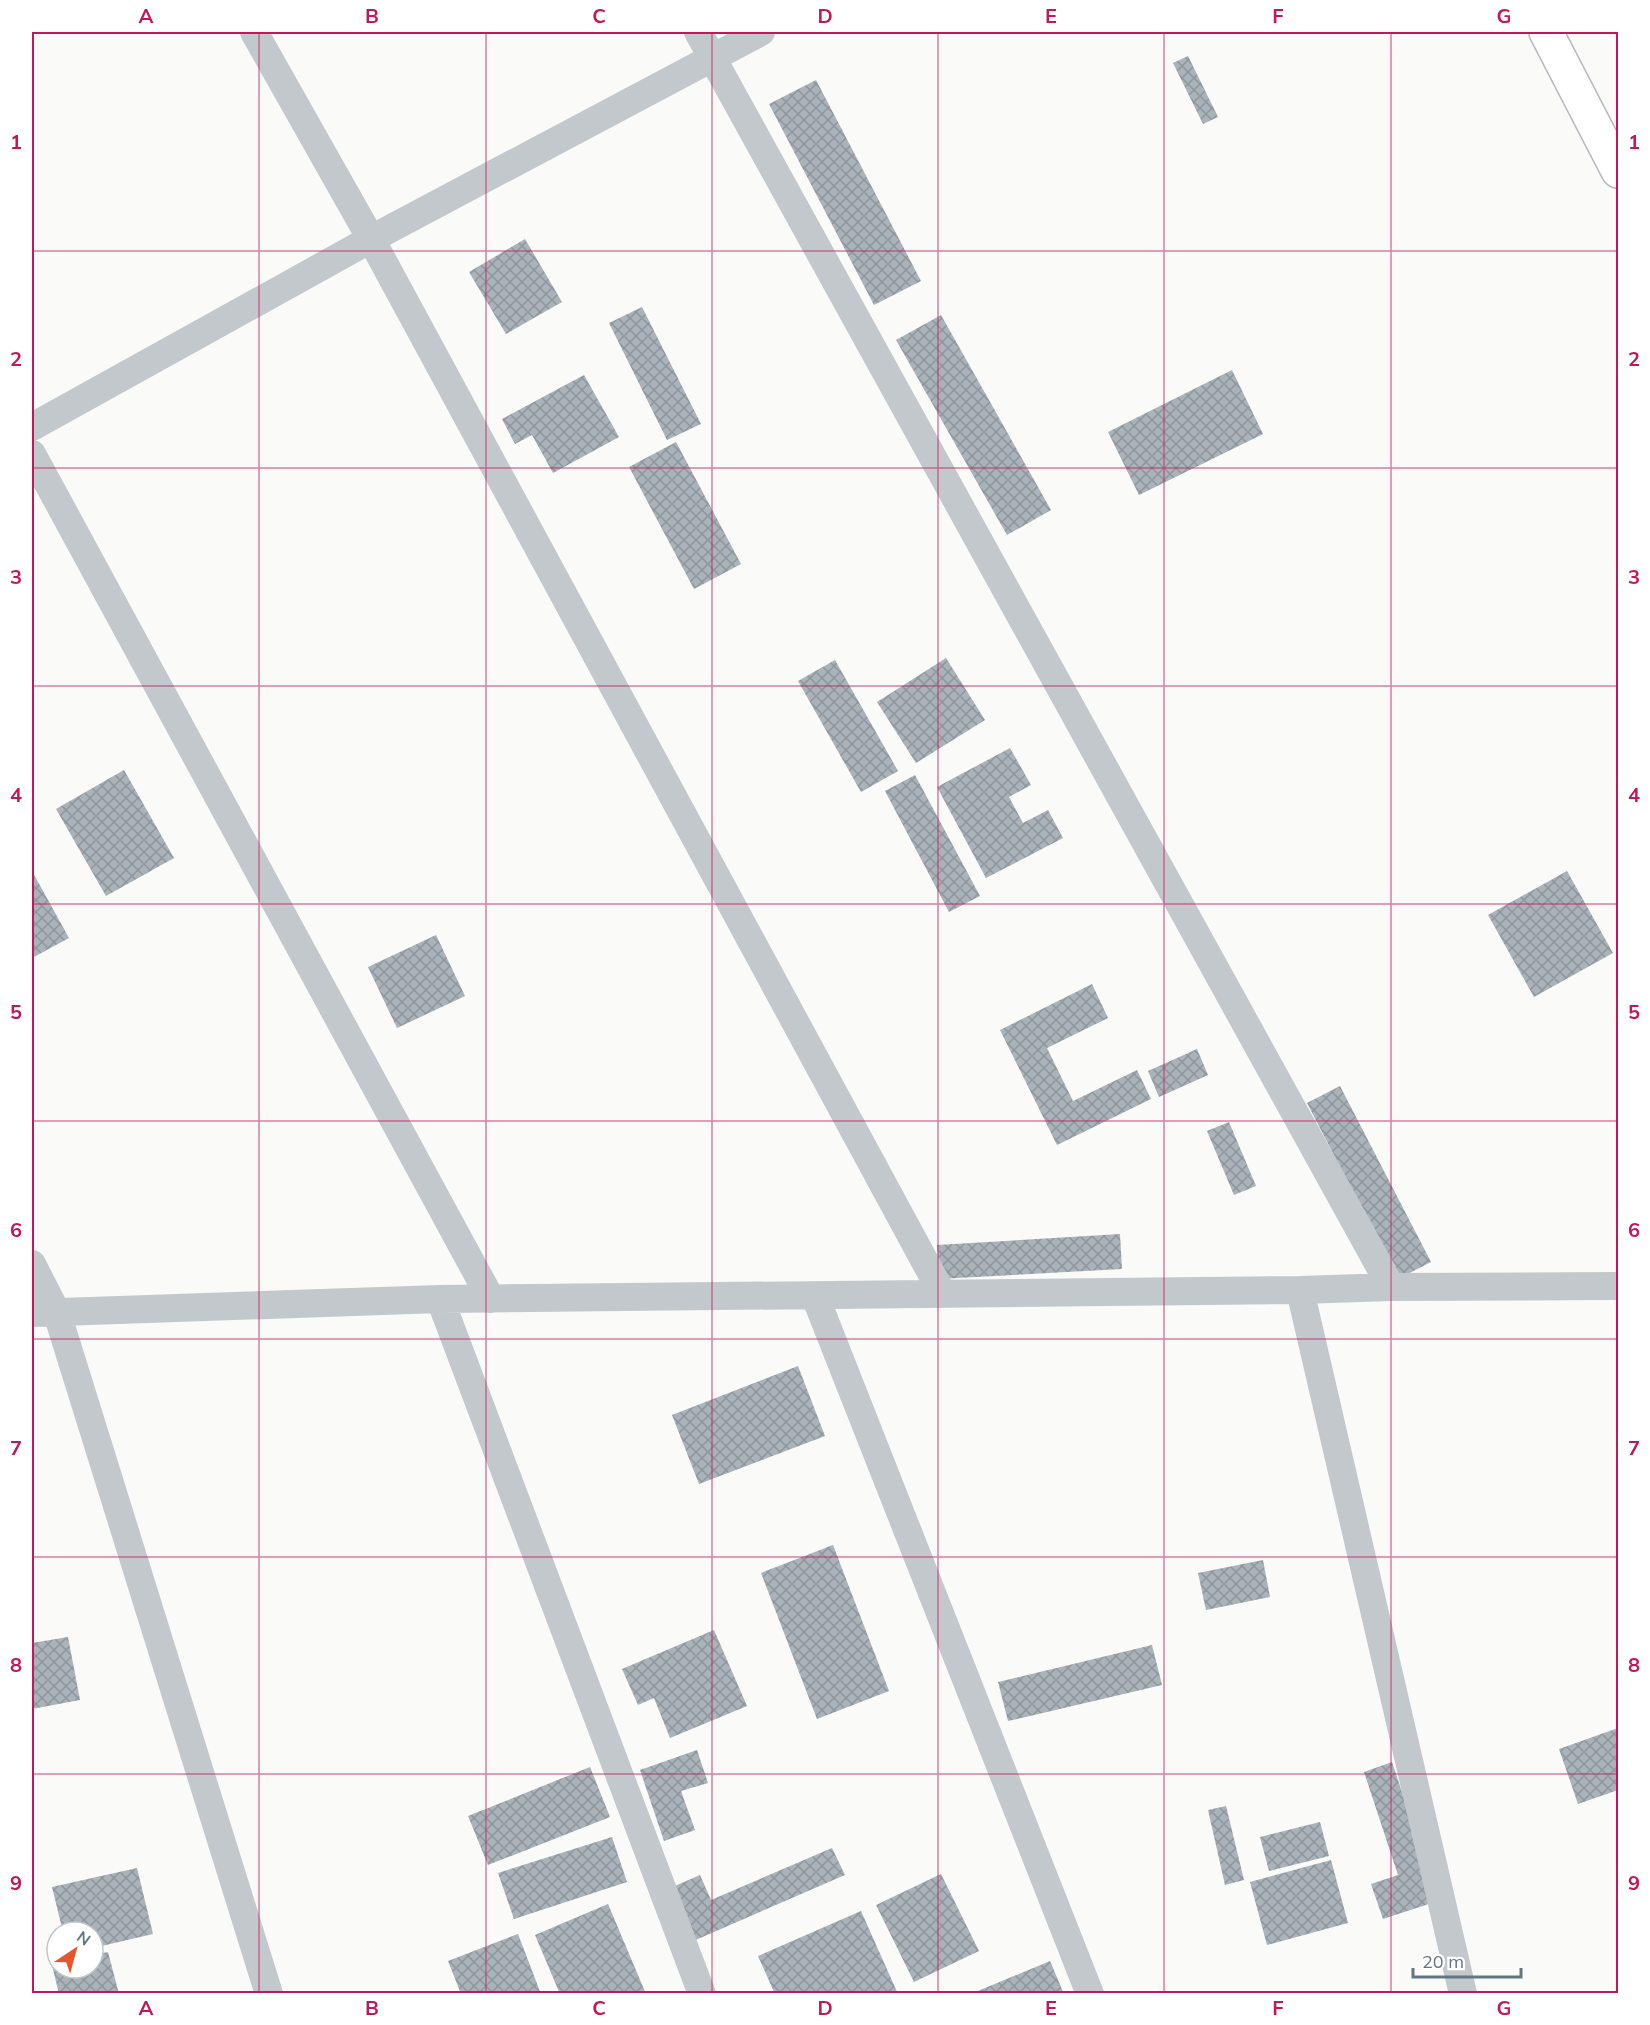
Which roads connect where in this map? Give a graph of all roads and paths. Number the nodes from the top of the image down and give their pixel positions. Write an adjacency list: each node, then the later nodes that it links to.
1 (254, 32): 7 (street)
2 (698, 32): 5 (street)
3 (761, 32): 5 (street)
4 (1546, 32): 6 (main road)
5 (714, 59): 7 (street); 12 (street)
6 (1618, 171)
7 (370, 239): 8 (street); 14 (street)
8 (32, 427)
9 (32, 454): 17 (street)
10 (32, 1264): 18 (street)
11 (1618, 1286): 12 (street)
12 (1391, 1287): 13 (street)
13 (1300, 1290): 14 (street); 22 (street)
14 (942, 1293): 15 (street)
15 (815, 1296): 17 (street); 21 (street)
16 (440, 1299): 17 (street); 18 (street); 20 (street)
17 (491, 1299)
18 (44, 1313): 19 (street)
19 (268, 1994)
20 (702, 1994)
21 (1090, 1994)
22 (1463, 1994)

